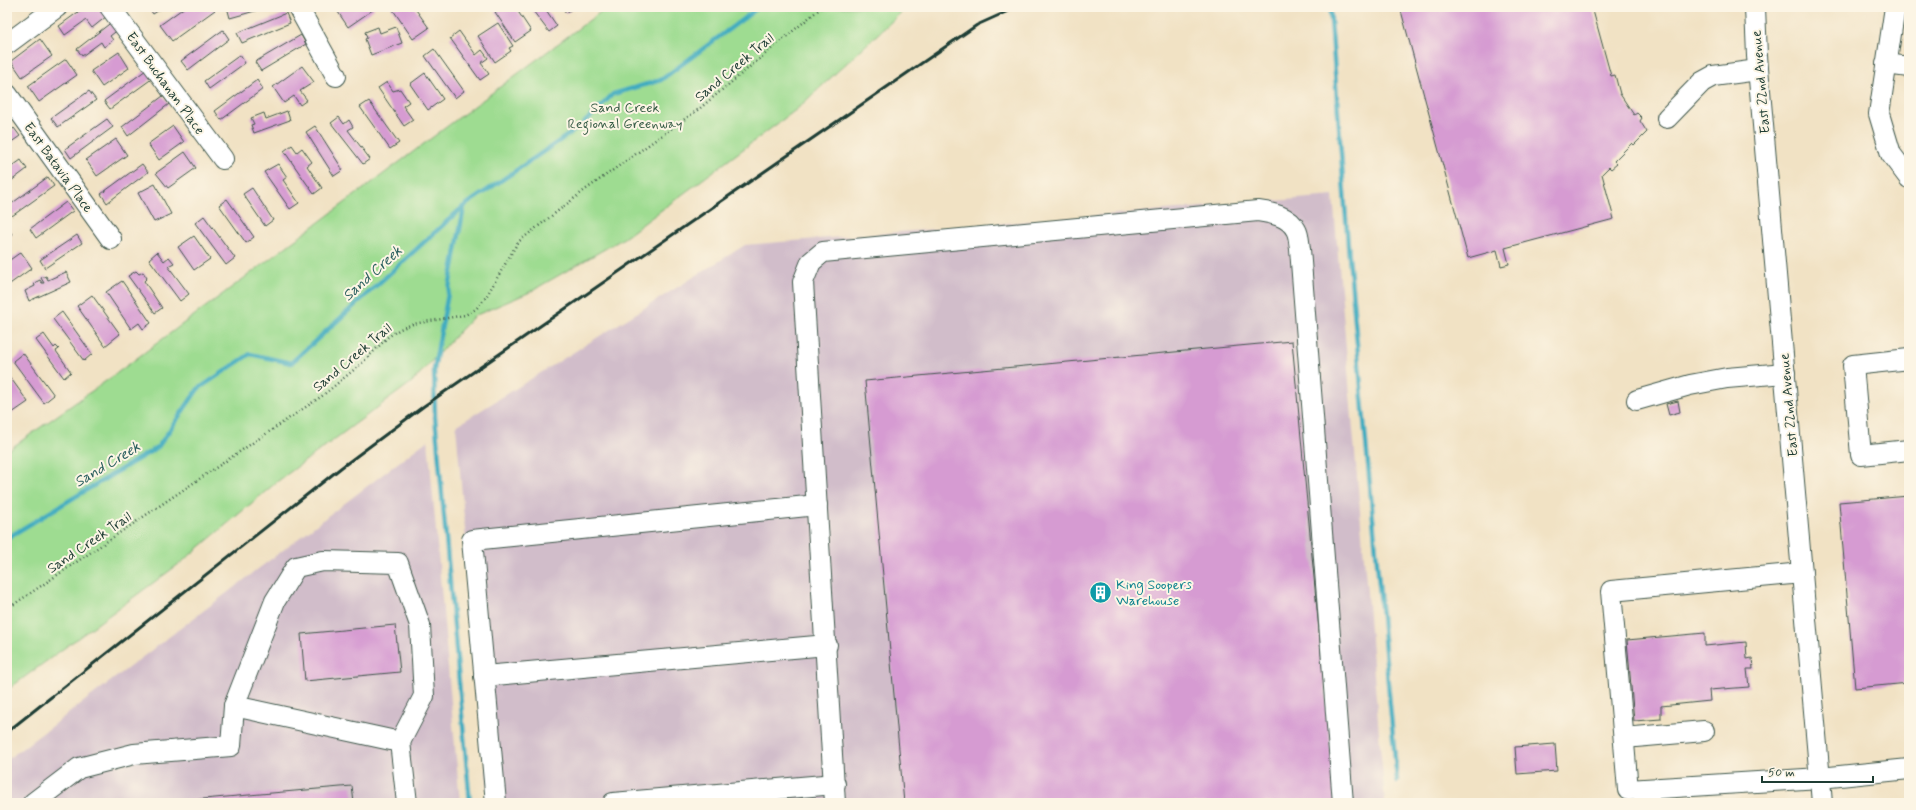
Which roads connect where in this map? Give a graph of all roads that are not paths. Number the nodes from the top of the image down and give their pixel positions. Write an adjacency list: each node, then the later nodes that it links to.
1 (57, 7): 6 (street)
2 (110, 7): 13 (street, East Buchanan Place)
3 (298, 7): 10 (street)
4 (1755, 7): 9 (street, East 22nd Avenue)
5 (1895, 7): 7 (street)
6 (7, 44)
7 (1886, 64): 8 (street); 14 (street)
8 (1909, 68)
9 (1758, 70): 12 (street); 17 (street, East 22nd Avenue)
10 (336, 76)
11 (7, 94): 15 (street, East Batavia Place)
12 (1667, 118)
13 (223, 159)
14 (1909, 178)
15 (111, 239)
16 (1909, 359): 19 (street)
17 (1785, 373): 18 (street); 21 (street, East 22nd Avenue)
18 (1637, 400)
19 (1909, 450)
20 (817, 505): 22 (street); 23 (street); 36 (street)
21 (1802, 573): 26 (street); 29 (street, East 22nd Avenue)
22 (827, 645): 23 (street); 30 (street)
23 (484, 676): 33 (street)
24 (234, 706): 27 (street); 27 (street); 31 (street)
25 (1704, 731): 26 (street)
26 (1624, 738): 29 (street)
27 (400, 742): 32 (street)
28 (1909, 769): 29 (street)
29 (1820, 778): 37 (street, East 22nd Avenue)
30 (835, 784): 34 (street); 35 (street)
31 (33, 803)
32 (407, 803)
33 (496, 803)
34 (613, 803)
35 (835, 803)
36 (1343, 803)
37 (1822, 803)

